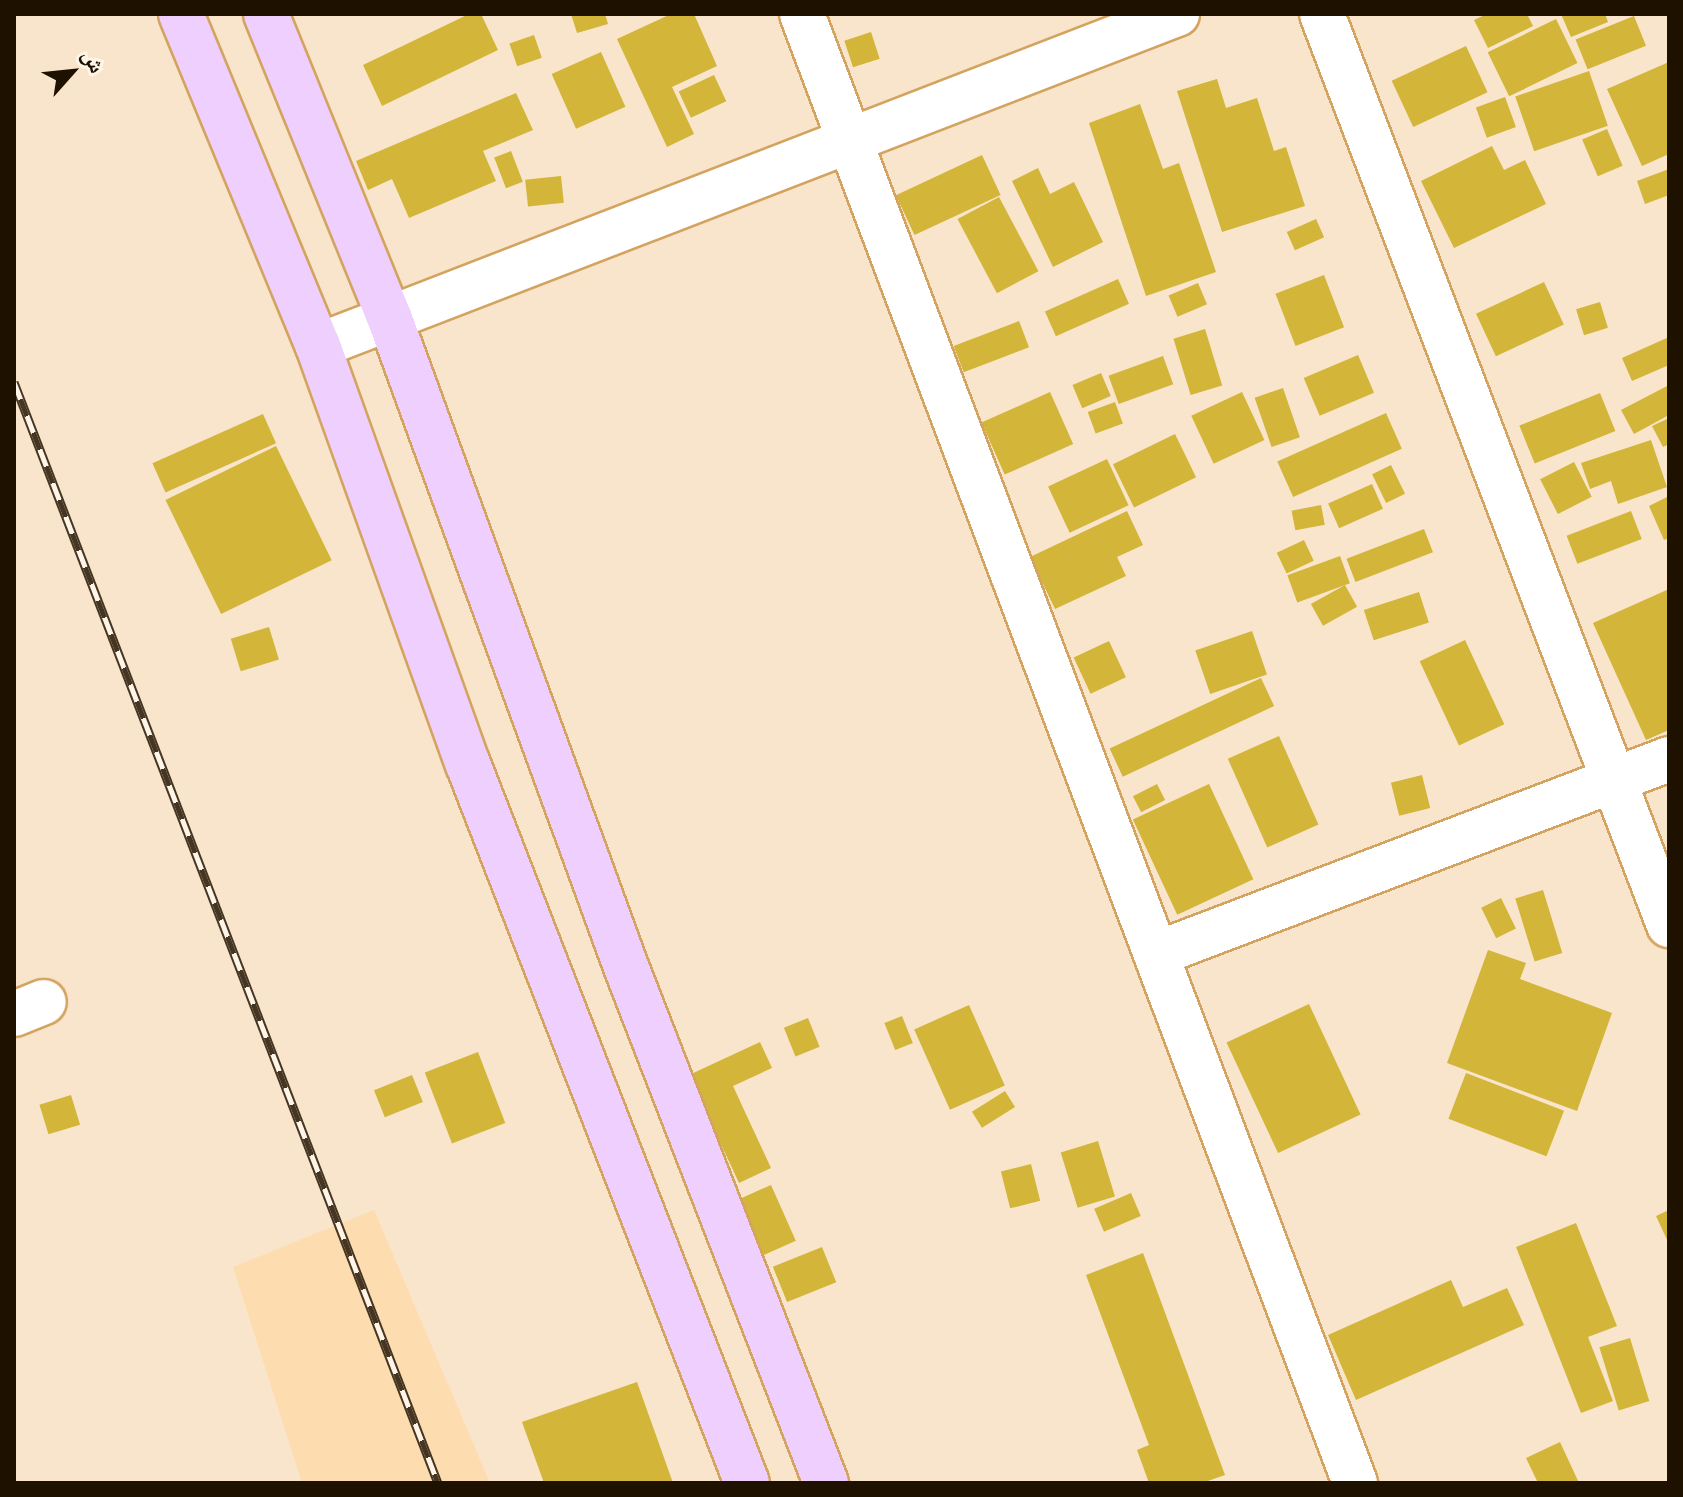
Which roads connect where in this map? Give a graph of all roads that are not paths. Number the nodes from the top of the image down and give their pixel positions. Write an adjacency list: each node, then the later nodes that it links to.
1 (181, 14): 8 (main road)
2 (266, 14): 7 (main road)
3 (802, 14): 6 (street)
4 (1177, 14): 6 (street)
5 (1322, 14): 10 (street)
6 (850, 144): 7 (street); 12 (street)
7 (390, 319): 8 (street); 14 (main road)
8 (318, 346): 13 (main road)
9 (1669, 759): 10 (street)
10 (1614, 780): 11 (street); 12 (street)
11 (1669, 925)
12 (1156, 954): 15 (street)
13 (747, 1483)
14 (826, 1483)
15 (1355, 1483)

